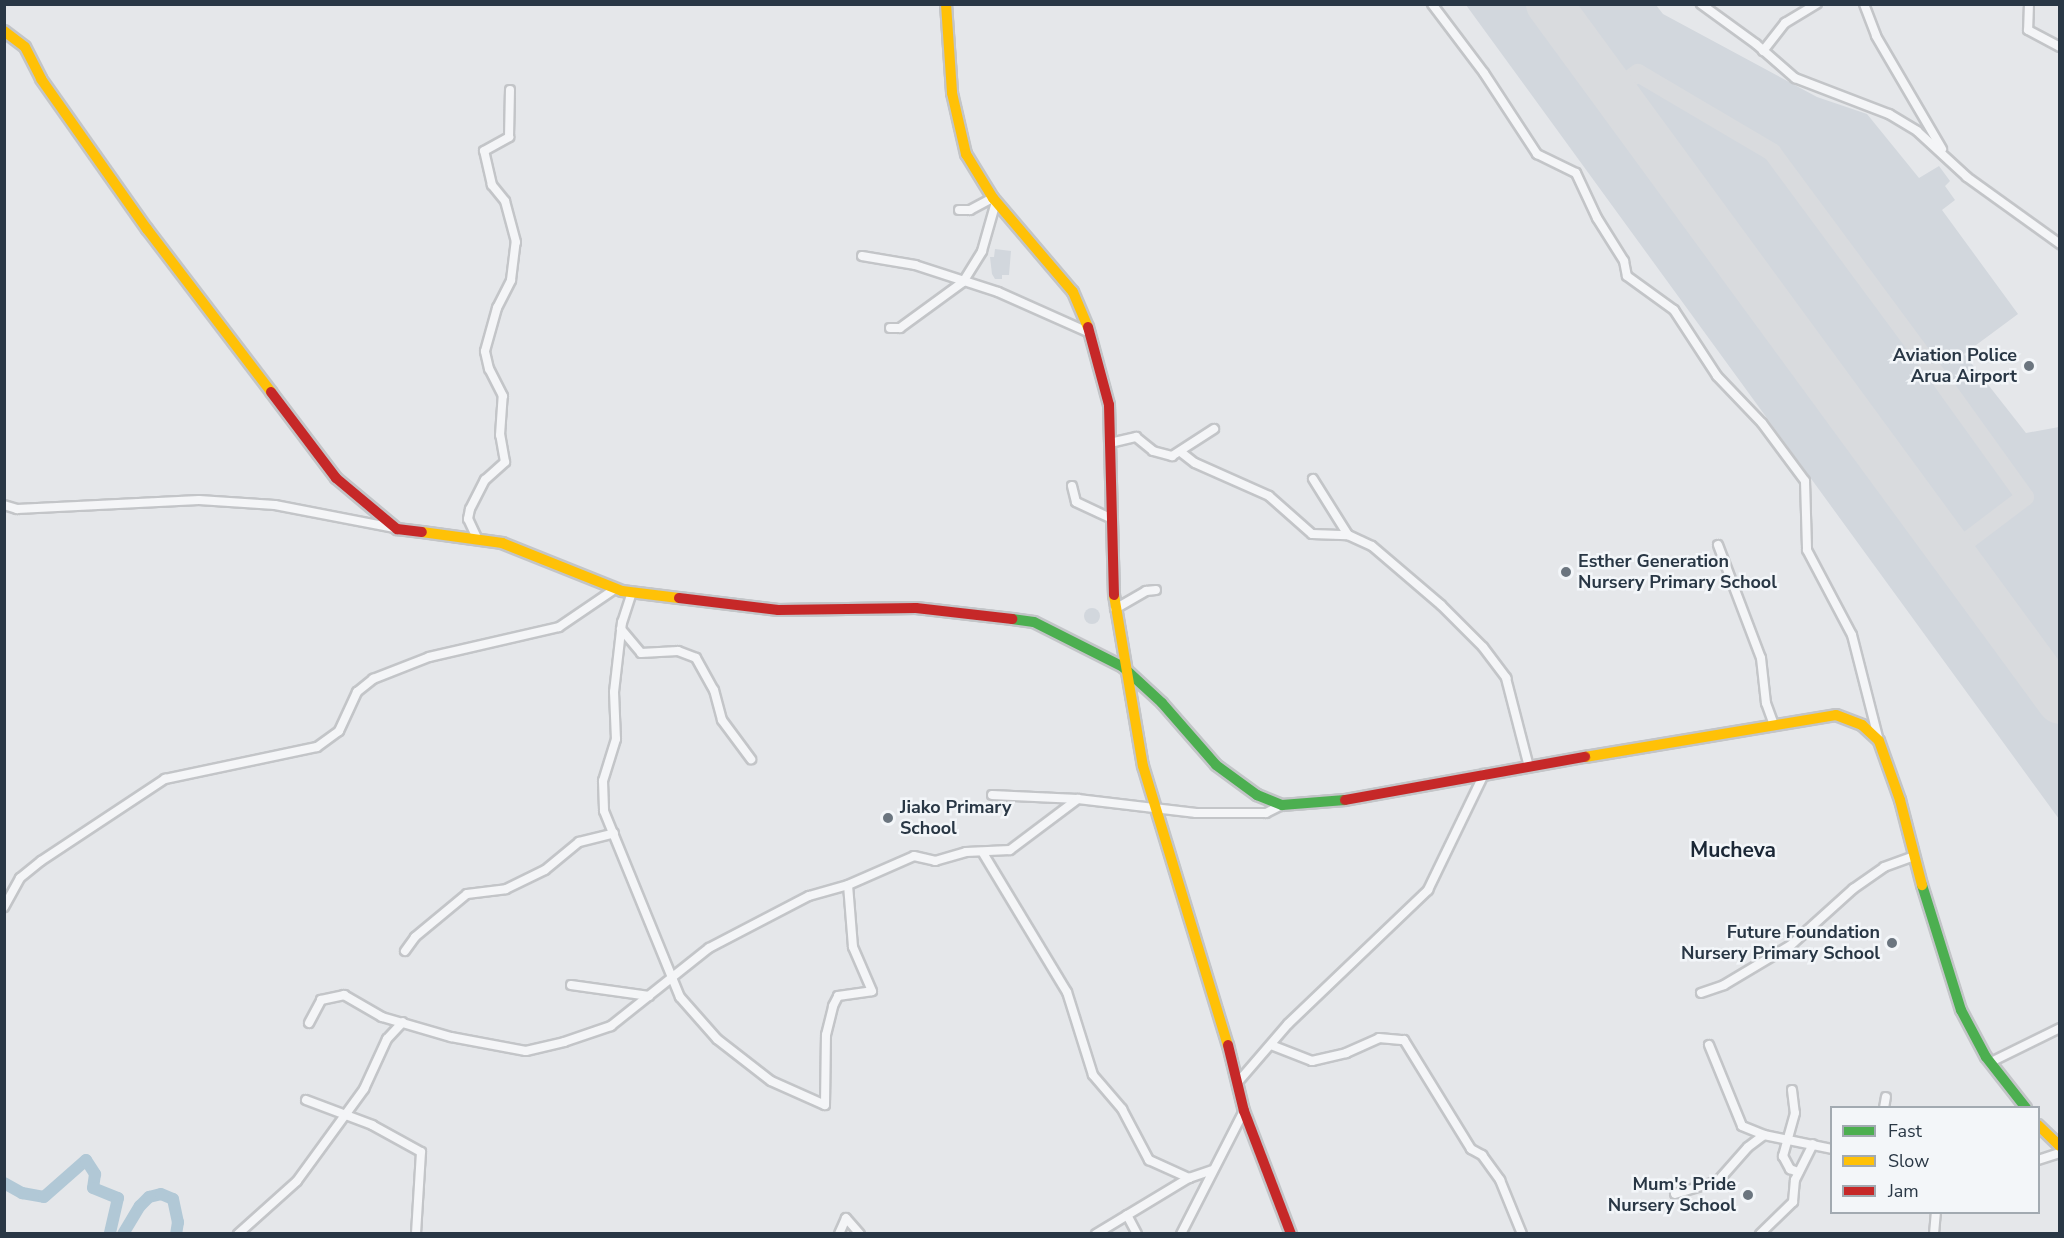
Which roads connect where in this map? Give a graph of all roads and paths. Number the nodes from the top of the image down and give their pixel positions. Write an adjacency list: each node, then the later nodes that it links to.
1 (946, 4): 12 (street)
2 (1432, 4): 37 (street)
3 (1701, 4): 9 (street)
4 (1817, 4): 9 (street)
5 (1864, 4): 11 (street)
6 (2029, 4): 8 (street)
7 (4, 31): 26 (street)
8 (2060, 47)
9 (1763, 51): 11 (street)
10 (510, 90): 28 (street)
11 (1943, 153): 14 (street)
12 (994, 200): 13 (street); 16 (street); 18 (street)
13 (960, 210)
14 (2060, 244)
15 (862, 256): 16 (street)
16 (963, 282): 17 (street); 18 (street)
17 (890, 328)
18 (1090, 333): 20 (street)
19 (1214, 429): 21 (street)
20 (1110, 443): 21 (street); 25 (street)
21 (1182, 453): 27 (street)
22 (1313, 479): 27 (street)
23 (1072, 486): 25 (street)
24 (4, 505): 26 (street)
25 (1110, 518): 33 (street)
26 (397, 529): 28 (street)
27 (1348, 536): 39 (street)
28 (477, 538): 30 (street)
29 (1718, 545): 36 (street)
30 (615, 589): 32 (street); 49 (street)
31 (1156, 590): 33 (street)
32 (632, 592): 34 (street); 35 (street)
33 (1115, 609): 35 (street)
34 (621, 629): 38 (street); 45 (street)
35 (1123, 666): 43 (street); 44 (street)
36 (1774, 725): 37 (street); 39 (street)
37 (1878, 741): 47 (street)
38 (751, 759)
39 (1529, 767): 40 (street)
40 (1484, 774): 43 (street); 58 (street)
41 (992, 795): 42 (street)
42 (1078, 799): 44 (street); 46 (street)
43 (1282, 805): 44 (street)
44 (1155, 810): 61 (street)
45 (614, 832): 50 (street); 51 (street)
46 (983, 853): 48 (street); 79 (street)
47 (1915, 856): 53 (street); 60 (street)
48 (848, 885): 51 (street); 51 (street)
49 (4, 907)
50 (405, 951)
51 (672, 980): 54 (street)
52 (572, 985): 54 (street)
53 (1701, 993)
54 (650, 996): 55 (street)
55 (403, 1022): 56 (street); 68 (street)
56 (309, 1023)
57 (2060, 1028): 60 (street)
58 (1271, 1045): 61 (street); 91 (street)
59 (1709, 1045): 70 (street)
60 (1991, 1062): 66 (street)
61 (1238, 1082): 67 (street)
62 (1792, 1090): 71 (street)
63 (1886, 1097): 65 (street)
64 (306, 1100): 68 (street)
65 (1884, 1106)
66 (2025, 1106)
67 (1244, 1111): 77 (street); 90 (street)
68 (344, 1117): 83 (street); 84 (street)
69 (2040, 1127): 73 (street)
70 (1764, 1135): 71 (street); 80 (street)
71 (1790, 1138): 72 (street); 78 (street)
72 (1813, 1144): 74 (street); 78 (street)
73 (2060, 1146)
74 (1830, 1148)
75 (2060, 1154): 76 (street)
76 (2040, 1159)
77 (1212, 1170): 79 (street); 89 (street)
78 (1798, 1173): 92 (street)
79 (1189, 1178): 82 (street)
80 (1676, 1194)
81 (1936, 1214): 93 (street)
82 (1127, 1215): 87 (street); 88 (street)
83 (238, 1233)
84 (416, 1233)
85 (839, 1233): 86 (street)
86 (861, 1233)
87 (1096, 1233)
88 (1137, 1233)
89 (1181, 1233)
90 (1291, 1233)
91 (1522, 1233)
92 (1760, 1233)
93 (1934, 1233)

